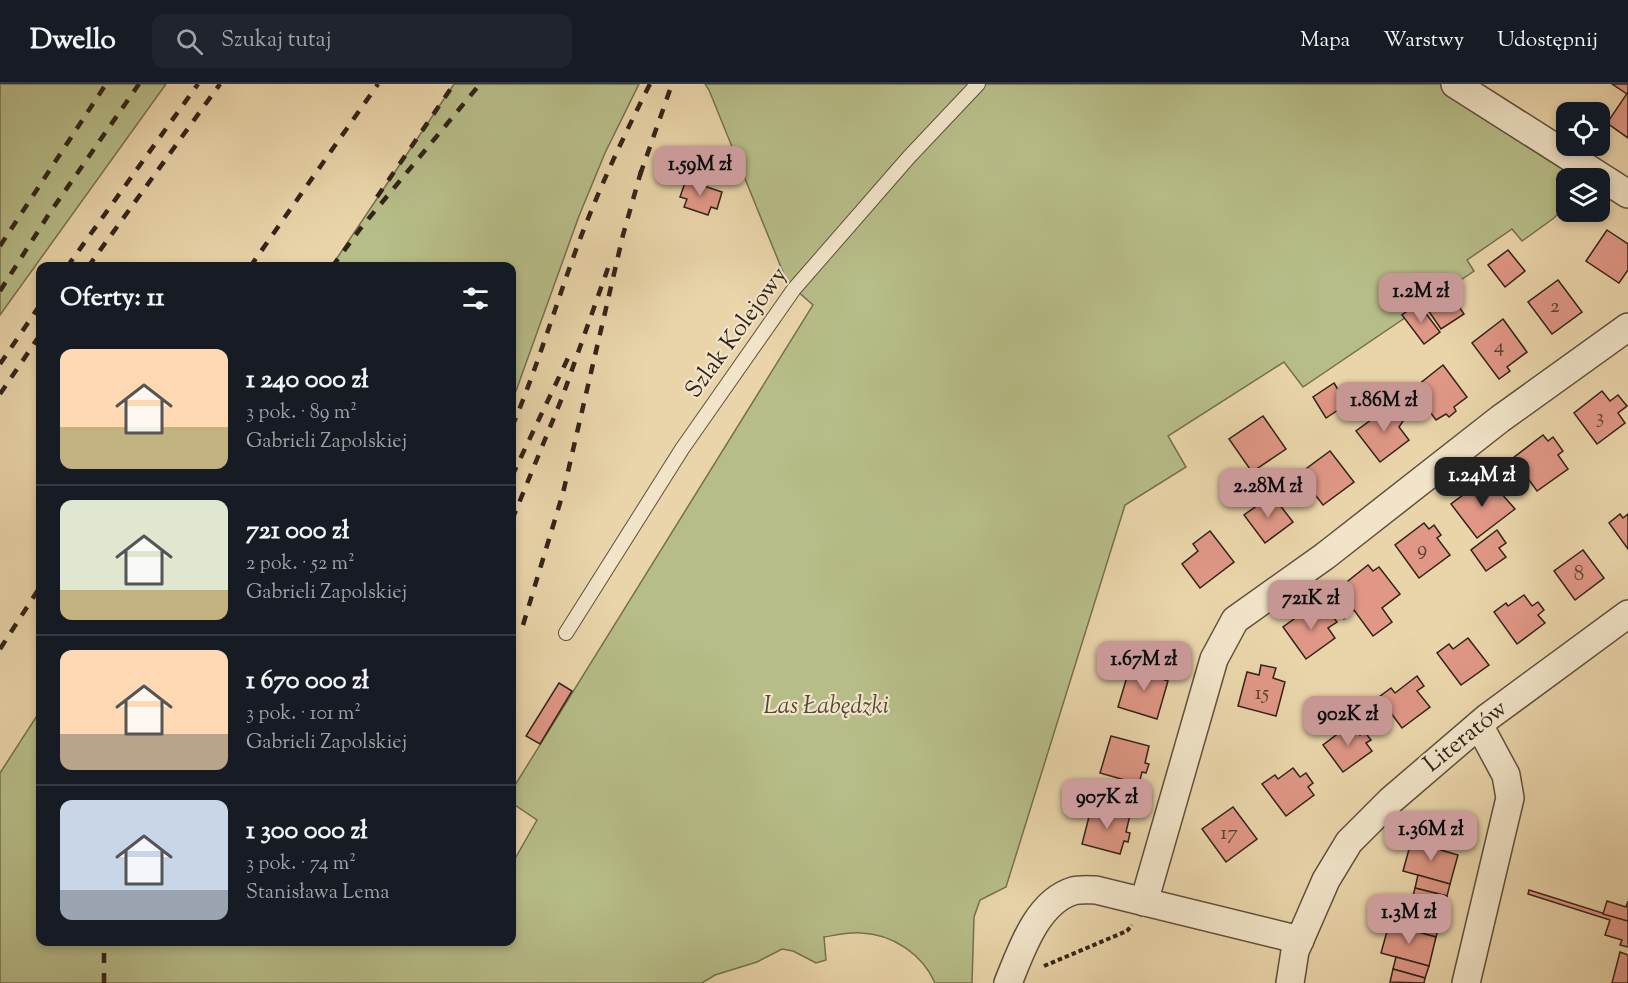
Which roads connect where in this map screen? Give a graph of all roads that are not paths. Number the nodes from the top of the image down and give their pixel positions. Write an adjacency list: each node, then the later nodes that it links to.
1 (978, 84): 6 (lane, Szlak Kolejowy)
2 (1455, 84): 3 (street)
3 (1628, 194)
4 (1628, 327): 8 (street)
5 (1628, 614): 7 (street, Literatów)
6 (566, 633)
7 (1479, 725): 9 (street, Literatów); 12 (street)
8 (1139, 913): 9 (street); 10 (street)
9 (1299, 940): 11 (street, Literatów)
10 (1008, 983)
11 (1290, 983)
12 (1466, 983)

